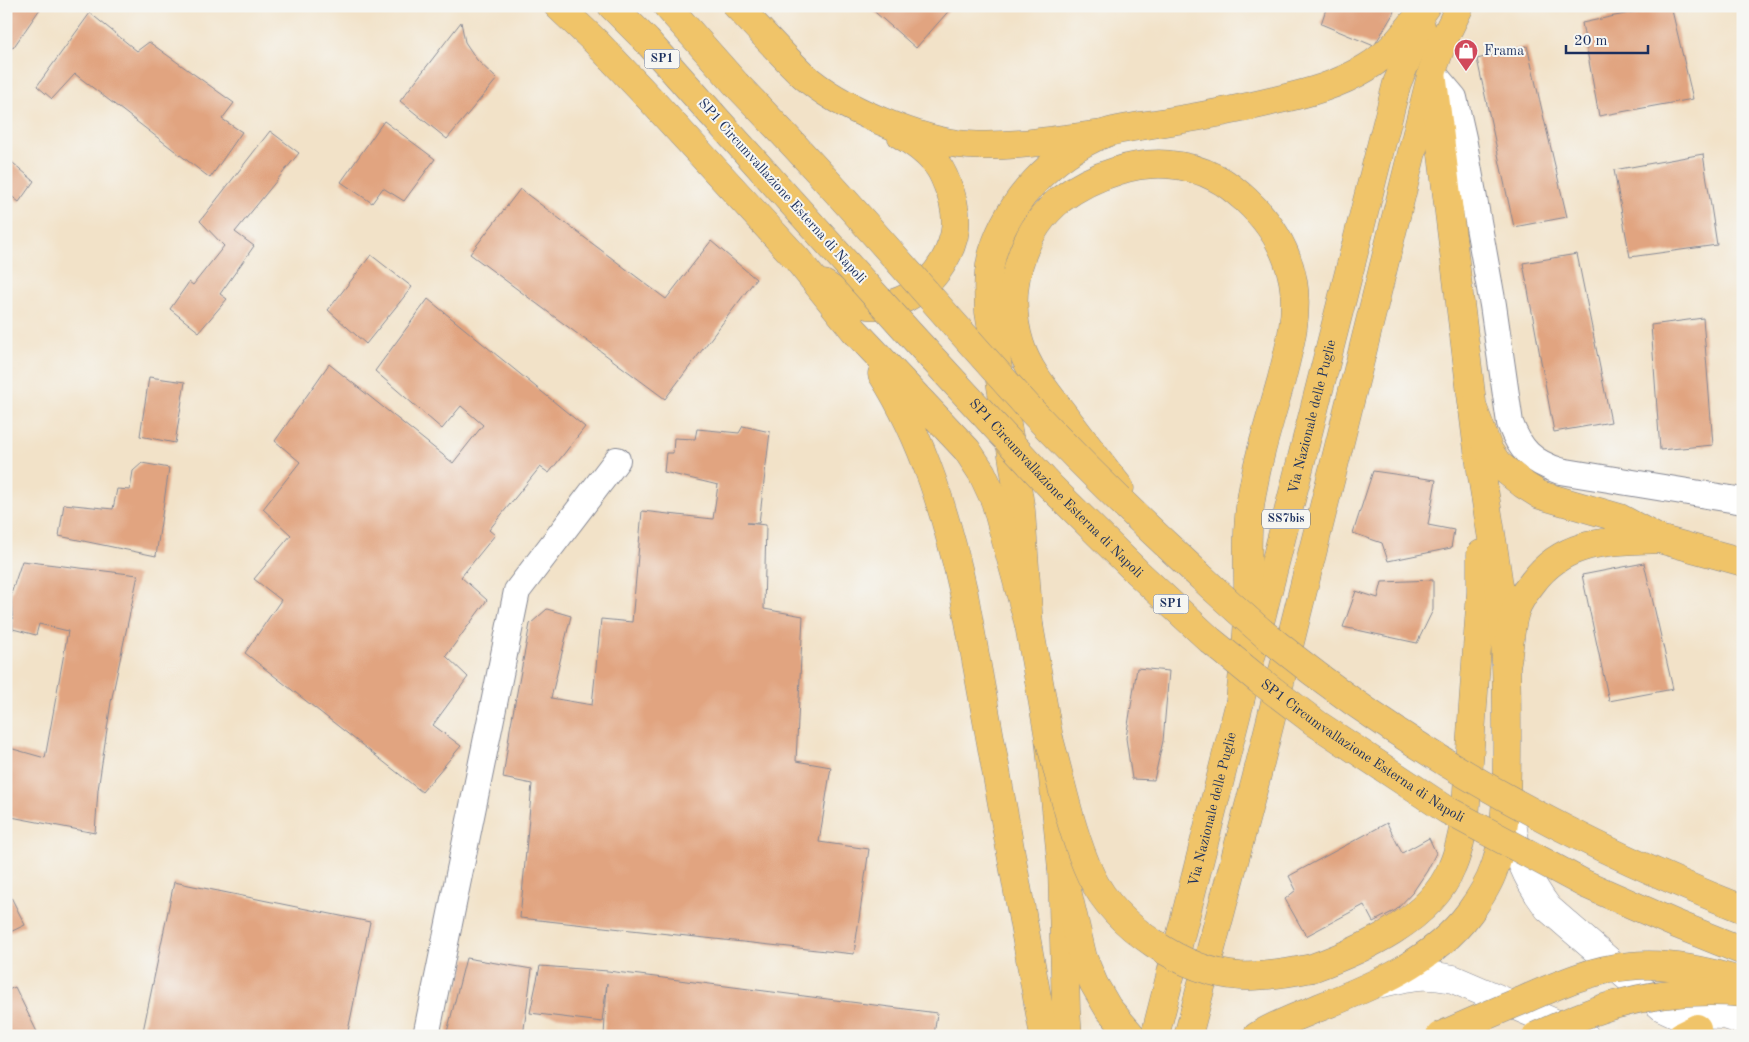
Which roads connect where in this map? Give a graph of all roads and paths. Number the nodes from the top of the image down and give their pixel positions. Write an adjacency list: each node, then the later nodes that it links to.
1 (558, 6): 10 (main road)
2 (612, 6): 26 (main road, SP1 Circumvallazione Esterna di Napoli / SP1, bridge)
3 (667, 6): 16 (main road, SP1, bridge)
4 (737, 6): 8 (main road)
5 (1427, 6): 9 (main road); 21 (main road, Via Nazionale delle Puglie / SS7bis)
6 (1460, 6): 7 (main road, SS7bis)
7 (1432, 72): 12 (main road); 15 (street); 36 (main road, SS7bis)
8 (871, 117): 9 (main road); 10 (main road)
9 (1104, 134): 19 (main road)
10 (797, 259): 11 (main road)
11 (854, 330): 19 (main road); 32 (main road)
12 (1473, 408): 14 (main road); 17 (main road)
13 (617, 460): 31 (street)
14 (1482, 479): 20 (main road); 22 (main road, bridge)
15 (1743, 501)
16 (1152, 531): 21 (main road, bridge); 25 (main road, SP1, bridge)
17 (1659, 539): 18 (main road); 20 (main road)
18 (1743, 562)
19 (1031, 635): 22 (main road)
20 (1507, 661): 23 (main road)
21 (1240, 702): 35 (main road, Via Nazionale delle Puglie / SS7bis)
22 (1049, 738): 24 (main road, bridge)
23 (1507, 778): 28 (main road); 29 (street)
24 (1062, 869): 33 (main road); 34 (main road)
25 (1743, 908)
26 (1743, 951)
27 (1743, 982): 38 (main road, bridge)
28 (1374, 985): 37 (main road); 40 (street)
29 (1740, 1010): 30 (street); 39 (main road, bridge)
30 (1689, 1032): 41 (street)
31 (426, 1036)
32 (1044, 1036)
33 (1068, 1036)
34 (1132, 1036)
35 (1155, 1036)
36 (1188, 1036)
37 (1257, 1036)
38 (1440, 1036)
39 (1536, 1036)
40 (1585, 1036)
41 (1665, 1036)

